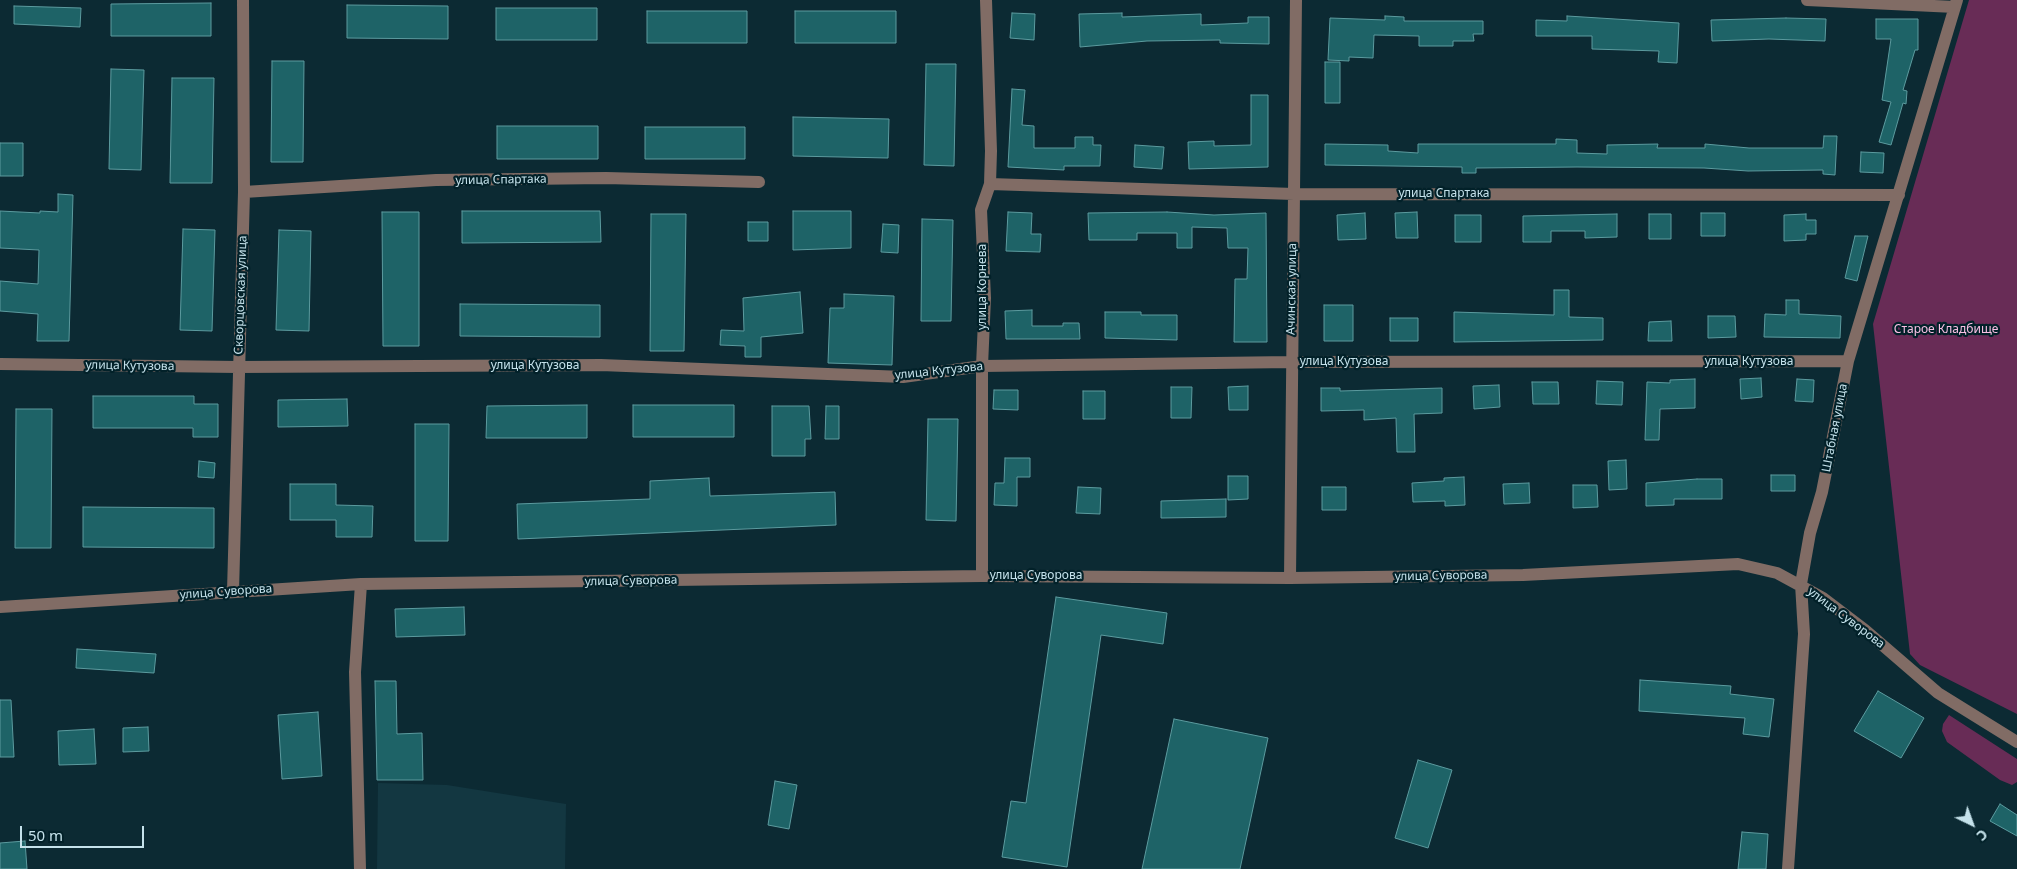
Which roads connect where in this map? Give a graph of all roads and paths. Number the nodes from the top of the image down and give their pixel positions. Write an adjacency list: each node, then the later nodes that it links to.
1 (244, 0): 8 (street, Скворцовская улица)
2 (986, 0): 7 (street, улица Корнева)
3 (1296, 0): 9 (street, Ачинская улица)
4 (1807, 0): 5 (street)
5 (1956, 3): 10 (street, Штабная улица)
6 (759, 182): 8 (street, улица Спартака)
7 (990, 184): 9 (street, улица Спартака); 14 (street, улица Корнева)
8 (244, 192): 15 (street, Скворцовская улица)
9 (1294, 194): 10 (street, улица Спартака); 11 (street, Ачинская улица)
10 (1899, 195): 12 (street, Штабная улица)
11 (1291, 362): 12 (street, улица Кутузова); 14 (street, улица Кутузова); 17 (street, Ачинская улица)
12 (1848, 362): 19 (street, Штабная улица)
13 (0, 364): 15 (street, улица Кутузова)
14 (982, 366): 15 (street, улица Кутузова); 16 (street, улица Корнева)
15 (238, 367): 20 (street, Скворцовская улица)
16 (982, 576): 17 (street, улица Суворова); 18 (street, улица Суворова)
17 (1290, 578): 19 (street, улица Суворова)
18 (361, 584): 20 (street, улица Суворова); 23 (street)
19 (1801, 584): 22 (street, улица Суворова); 24 (street, Штабная улица)
20 (233, 591): 21 (street, улица Суворова)
21 (0, 607)
22 (2017, 742)
23 (360, 869)
24 (1788, 869)

